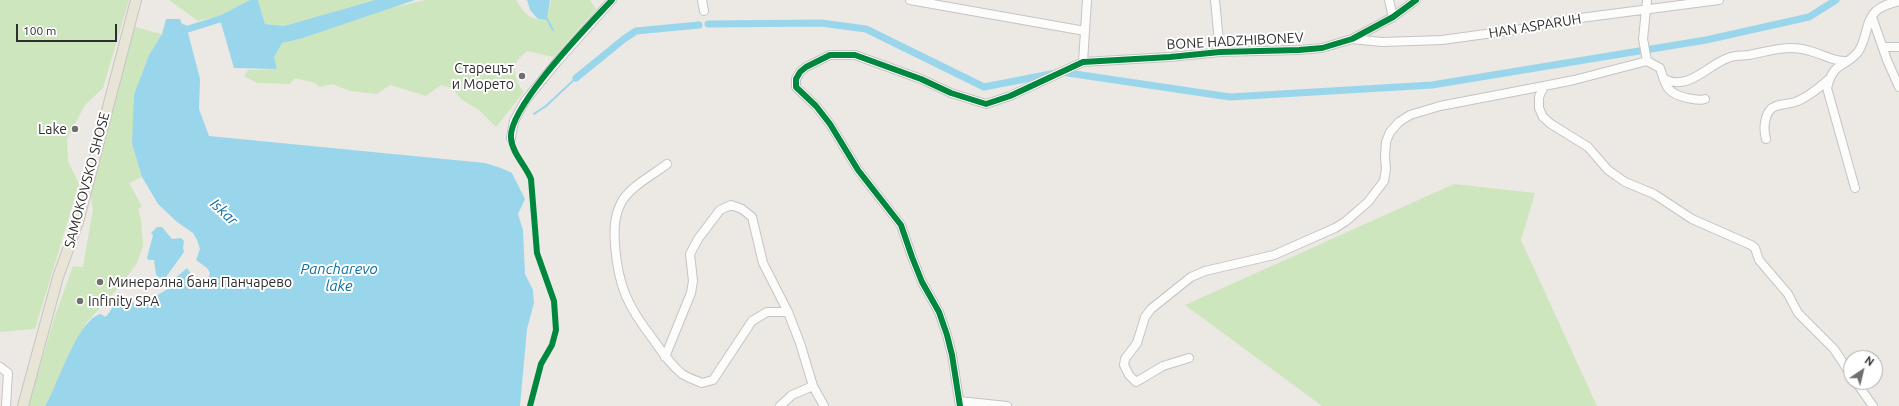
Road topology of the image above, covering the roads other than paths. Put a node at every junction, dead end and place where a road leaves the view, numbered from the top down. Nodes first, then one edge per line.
1 (136, 0) edge
2 (612, 0) edge
3 (702, 0) edge
4 (910, 0) edge
5 (1087, 0) edge
6 (1215, 0) edge
7 (1389, 0) edge
8 (1416, 0) edge
9 (1647, 0) edge
10 (1719, 0) edge
11 (1899, 1) edge
12 (948, 3) edge
13 (1647, 10) junction
14 (704, 11) dead end
15 (1392, 17) junction
16 (1872, 17) junction
17 (1085, 31) junction
18 (1352, 39) junction
19 (1883, 47) junction
20 (1899, 47) edge
21 (1220, 52) junction
22 (1647, 61) junction
23 (1845, 61) junction
24 (1083, 62) junction
25 (1829, 78) junction
26 (1664, 79) junction
27 (1544, 86) junction
28 (1899, 87) edge
29 (1706, 99) dead end
30 (511, 138) dead end
31 (1766, 139) dead end
32 (667, 164) dead end
33 (1855, 188) dead end
34 (788, 312) junction
35 (665, 357) junction
36 (1189, 358) dead end
37 (1843, 362) edge
38 (0, 367) edge
39 (813, 386) junction
40 (1862, 390) edge
41 (960, 404) edge
42 (6, 406) edge
43 (23, 406) edge
44 (780, 406) edge
45 (824, 406) edge
46 (1007, 406) edge
47 (1873, 406) edge

1 - 43 main road, SAMOKOVSKO SHOSE
2 - 30 street
3 - 14 street
4 - 12 street
5 - 17 street
6 - 21 street
7 - 15 street
8 - 15 street, BONE HADZHIBONEV
9 - 13 street
10 - 13 street, HAN ASPARUH
11 - 16 street
12 - 17 street
13 - 18 street, HAN ASPARUH
13 - 22 street
15 - 18 street, BONE HADZHIBONEV
16 - 19 street
16 - 23 street
17 - 24 street
18 - 21 street, BONE HADZHIBONEV
19 - 20 street
19 - 28 street
21 - 24 street, BONE HADZHIBONEV
22 - 26 street
22 - 27 street
23 - 25 street
23 - 26 street
24 - 41 street, BONE HADZHIBONEV
25 - 31 street
25 - 33 street
26 - 29 street
27 - 36 street
27 - 37 street
32 - 35 street
34 - 35 street
34 - 35 street
34 - 39 street
38 - 42 street
39 - 44 street
39 - 45 street
40 - 47 street
41 - 46 street

